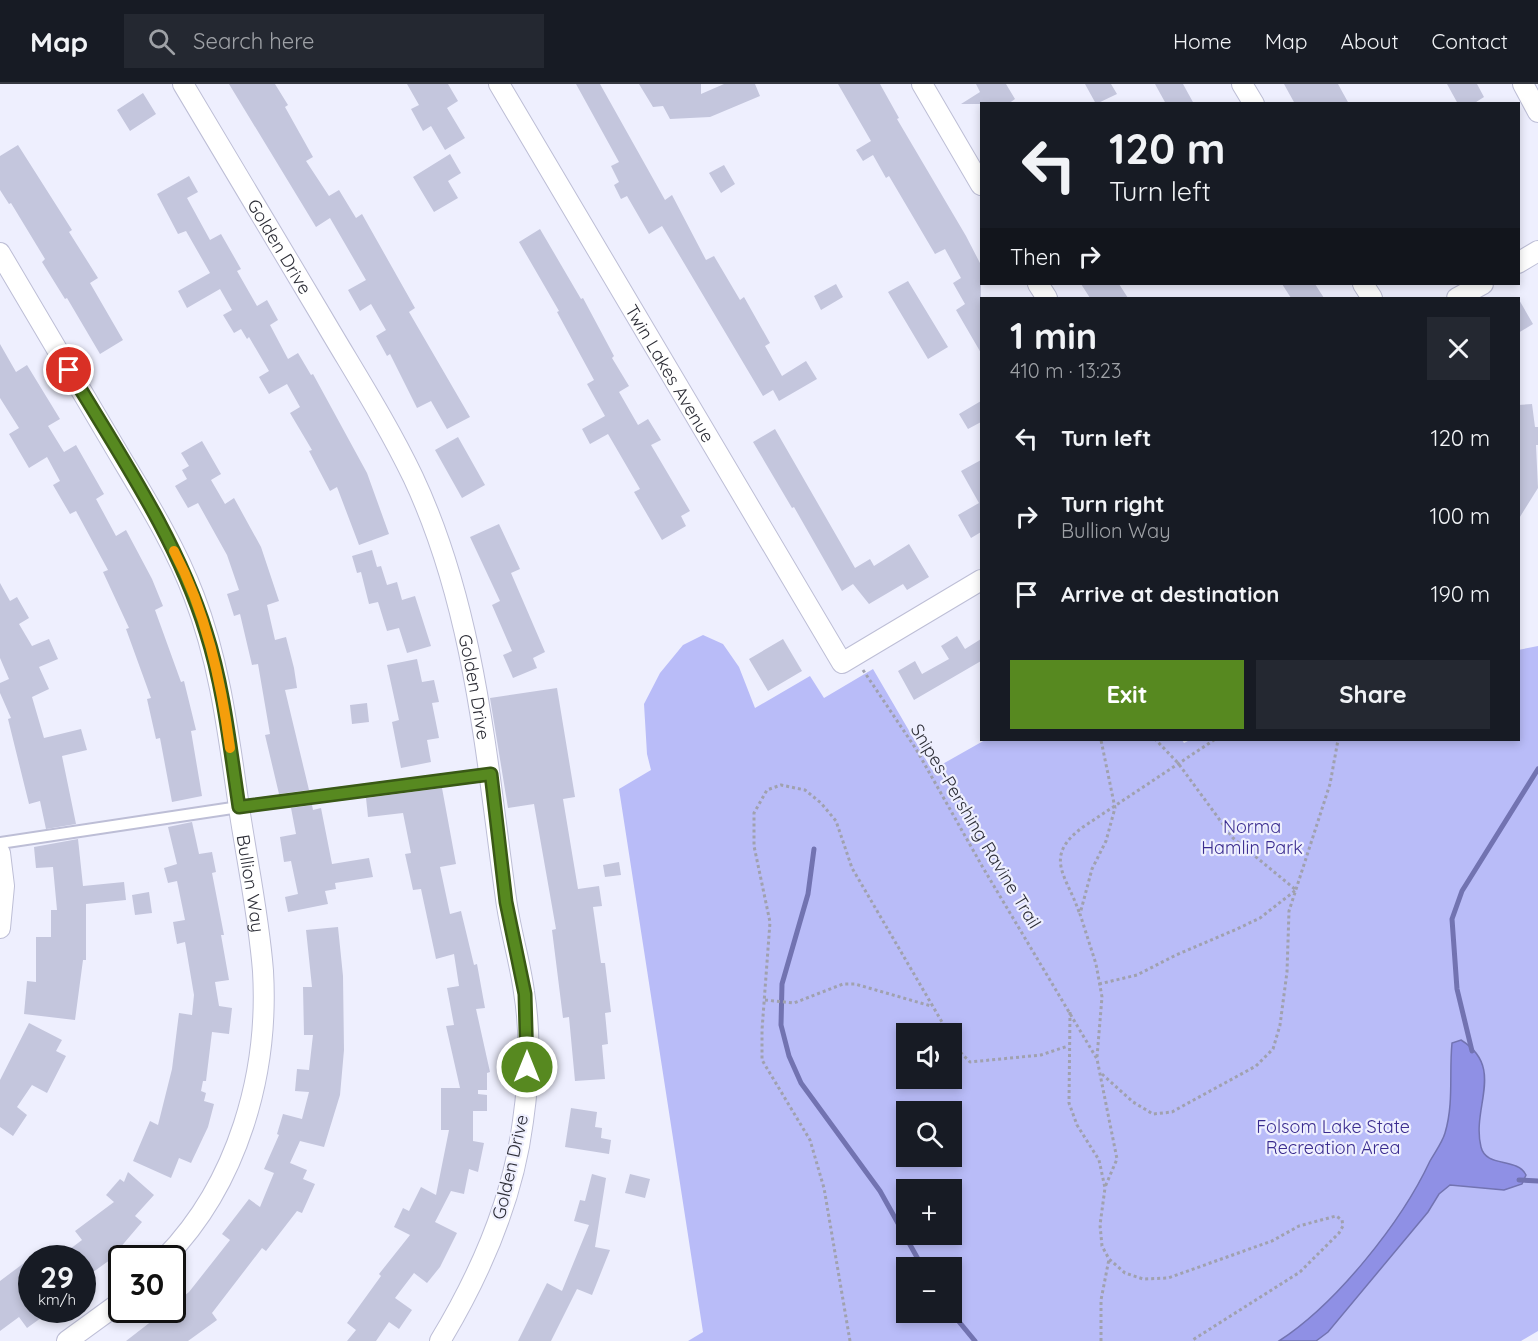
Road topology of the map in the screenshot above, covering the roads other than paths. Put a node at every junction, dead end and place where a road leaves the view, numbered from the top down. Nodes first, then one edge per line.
1 (183, 84) edge
2 (499, 84) edge
3 (922, 84) edge
4 (1242, 84) edge
5 (1523, 84) edge
6 (1253, 102) edge
7 (1538, 112) edge
8 (980, 183) edge
9 (1538, 251) edge
10 (0, 253) edge
11 (1520, 261) edge
12 (1481, 285) edge
13 (1459, 297) edge
14 (980, 581) edge
15 (491, 774) junction
16 (239, 807) junction
17 (0, 843) edge
18 (0, 853) edge
19 (0, 928) edge
20 (175, 1245) edge
21 (108, 1311) edge
22 (67, 1341) edge
23 (440, 1341) edge

1 - 15 street, Golden Drive
2 - 14 street, Twin Lakes Avenue
3 - 8 street
4 - 6 street
5 - 7 street
9 - 11 street
10 - 16 street, Bullion Way
12 - 13 street
15 - 16 lane
15 - 23 street, Golden Drive
16 - 17 lane
16 - 20 street, Bullion Way
18 - 19 street
21 - 22 street

